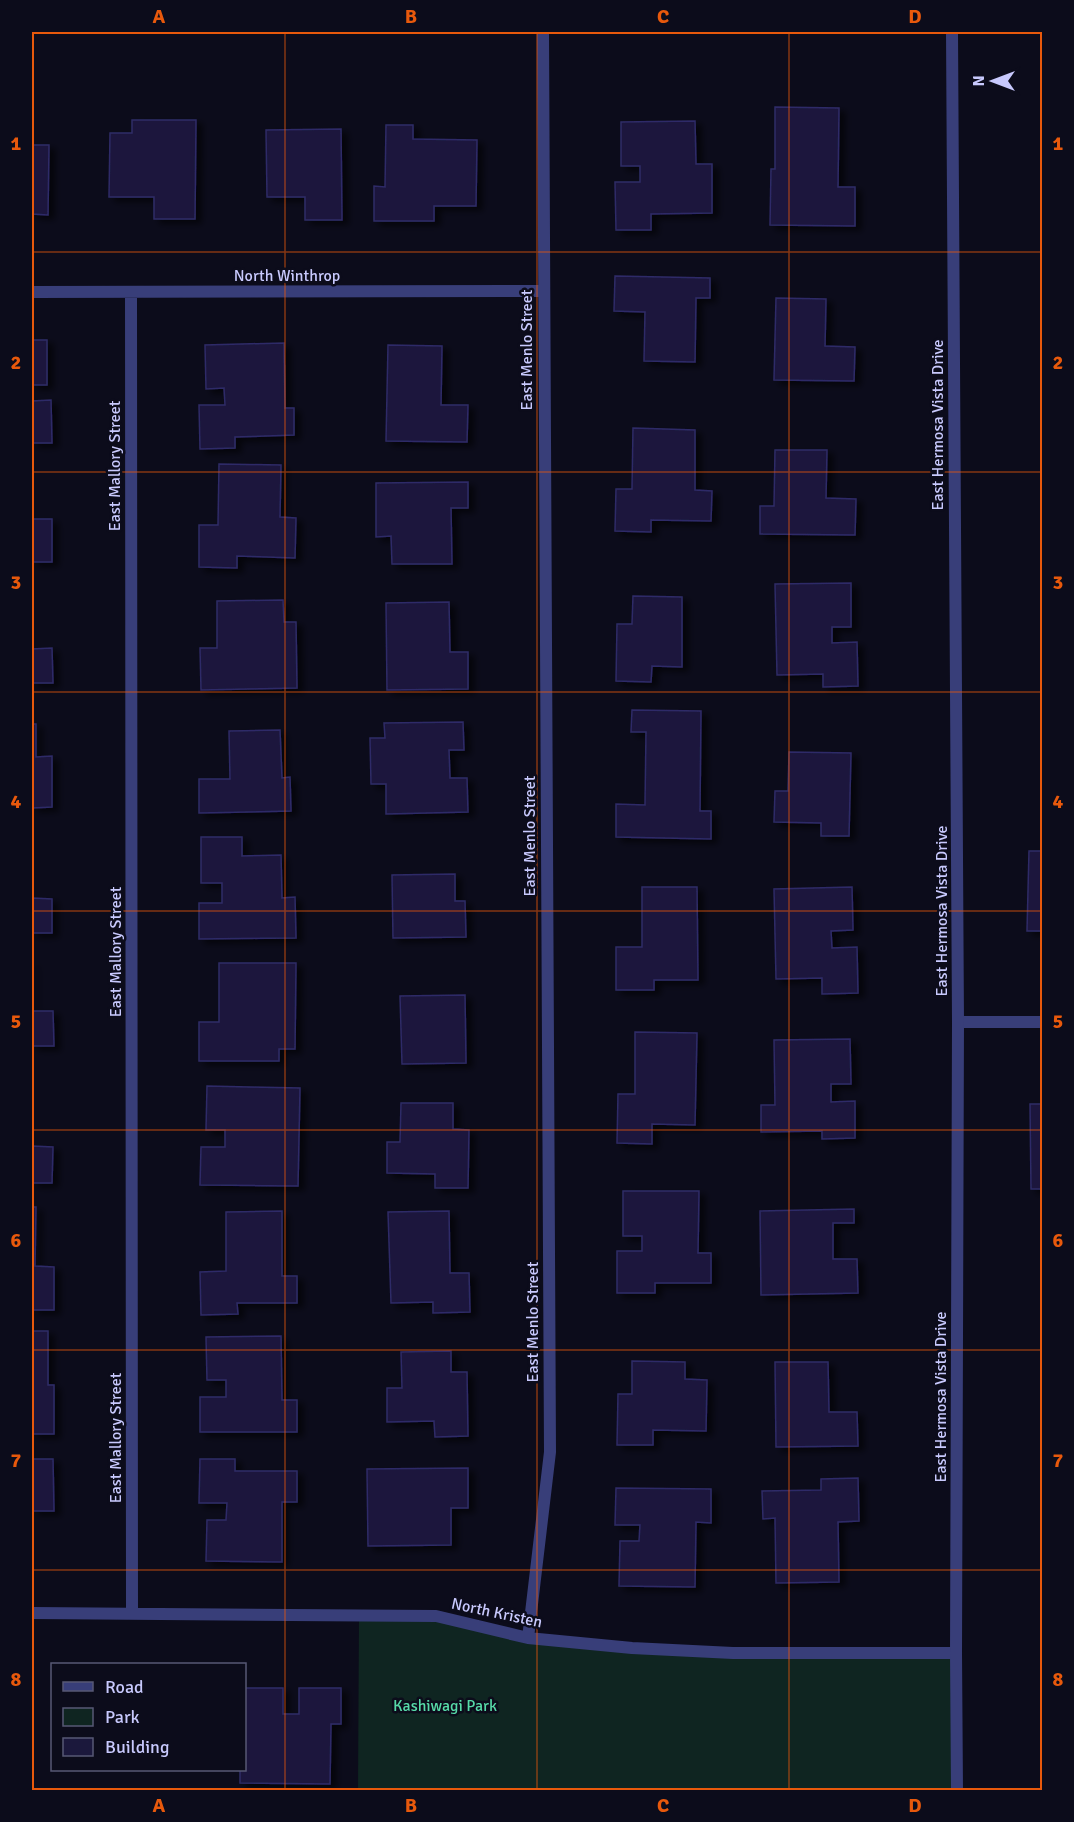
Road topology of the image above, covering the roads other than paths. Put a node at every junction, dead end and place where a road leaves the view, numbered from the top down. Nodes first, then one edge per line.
1 (543, 32) edge
2 (952, 32) edge
3 (131, 291) junction
4 (543, 291) junction
5 (32, 292) edge
6 (958, 1022) junction
7 (1042, 1022) edge
8 (32, 1613) edge
9 (132, 1613) junction
10 (528, 1638) junction
11 (956, 1653) junction
12 (957, 1791) edge

1 - 4 street, East Menlo Street
2 - 6 street, East Hermosa Vista Drive
3 - 4 street, North Winthrop
3 - 5 street, North Winthrop
3 - 9 street, East Mallory Street
4 - 10 street, East Menlo Street
6 - 7 street
6 - 11 street, East Hermosa Vista Drive
8 - 9 street, North Kristen
9 - 10 street, North Kristen
10 - 11 street, North Kristen
11 - 12 street, East Hermosa Vista Drive

